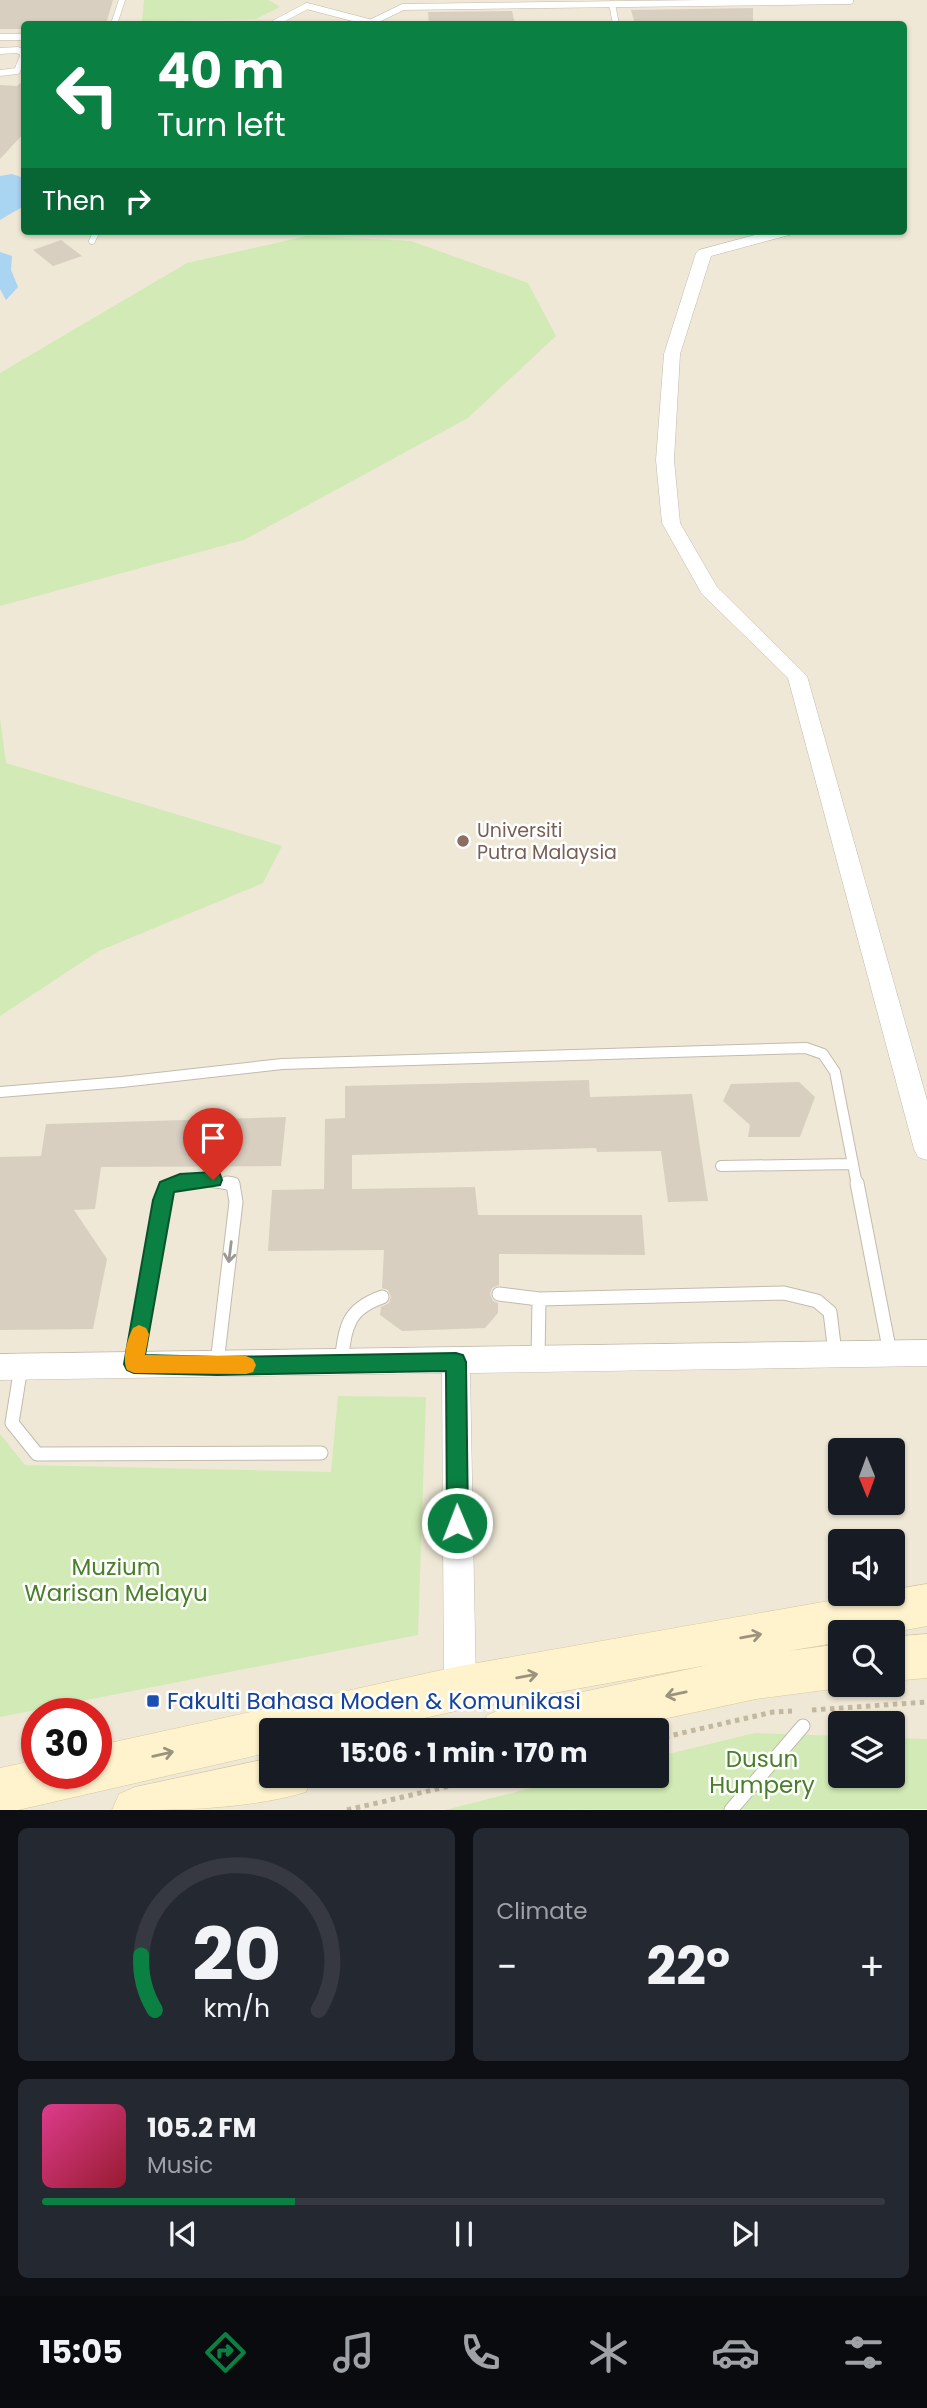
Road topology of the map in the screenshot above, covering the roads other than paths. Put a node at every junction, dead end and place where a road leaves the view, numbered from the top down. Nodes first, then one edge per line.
1 (122, 0) edge
2 (850, 1) edge
3 (307, 3) edge
4 (612, 4) junction
5 (362, 20) edge
6 (115, 21) edge
7 (279, 21) edge
8 (373, 21) edge
9 (615, 21) edge
10 (0, 30) edge
11 (21, 30) edge
12 (0, 37) edge
13 (21, 37) edge
14 (0, 51) edge
15 (21, 52) edge
16 (21, 61) edge
17 (0, 72) edge
18 (95, 235) edge
19 (773, 235) edge
20 (92, 241) dead end
21 (0, 1092) edge
22 (927, 1149) edge
23 (853, 1164) junction
24 (721, 1166) dead end
25 (499, 1294) dead end
26 (382, 1297) dead end
27 (539, 1299) junction
28 (890, 1353) junction
29 (927, 1353) edge
30 (835, 1354) junction
31 (538, 1360) junction
32 (456, 1362) junction
33 (340, 1363) junction
34 (134, 1364) junction
35 (217, 1366) junction
36 (10, 1367) edge
37 (321, 1452) dead end
38 (927, 1605) edge
39 (927, 1656) edge
40 (905, 1658) edge
41 (828, 1668) edge
42 (460, 1688) junction
43 (564, 1718) edge
44 (803, 1726) dead end
45 (112, 1765) edge
46 (259, 1783) edge
47 (21, 1786) edge
48 (0, 1791) edge
49 (135, 1810) edge
50 (731, 1810) edge

1 - 6 lane
2 - 4 lane
3 - 5 lane
3 - 7 lane
4 - 8 lane
4 - 9 lane
10 - 11 lane
12 - 13 lane
14 - 15 lane
16 - 17 lane
18 - 20 lane
19 - 22 street
21 - 23 lane
23 - 24 lane
23 - 28 lane
25 - 27 lane
26 - 33 lane
27 - 30 lane
27 - 31 lane
28 - 29 street
28 - 30 street
30 - 31 street
31 - 32 street
32 - 33 street
32 - 42 street
33 - 35 street
34 - 35 street
34 -> 35 lane
34 - 36 street
36 - 37 lane
42 -> 38 main road
39 - 40 main road
41 -> 43 main road
45 -> 42 main road
44 - 50 lane
46 - 49 main road
47 - 48 main road

